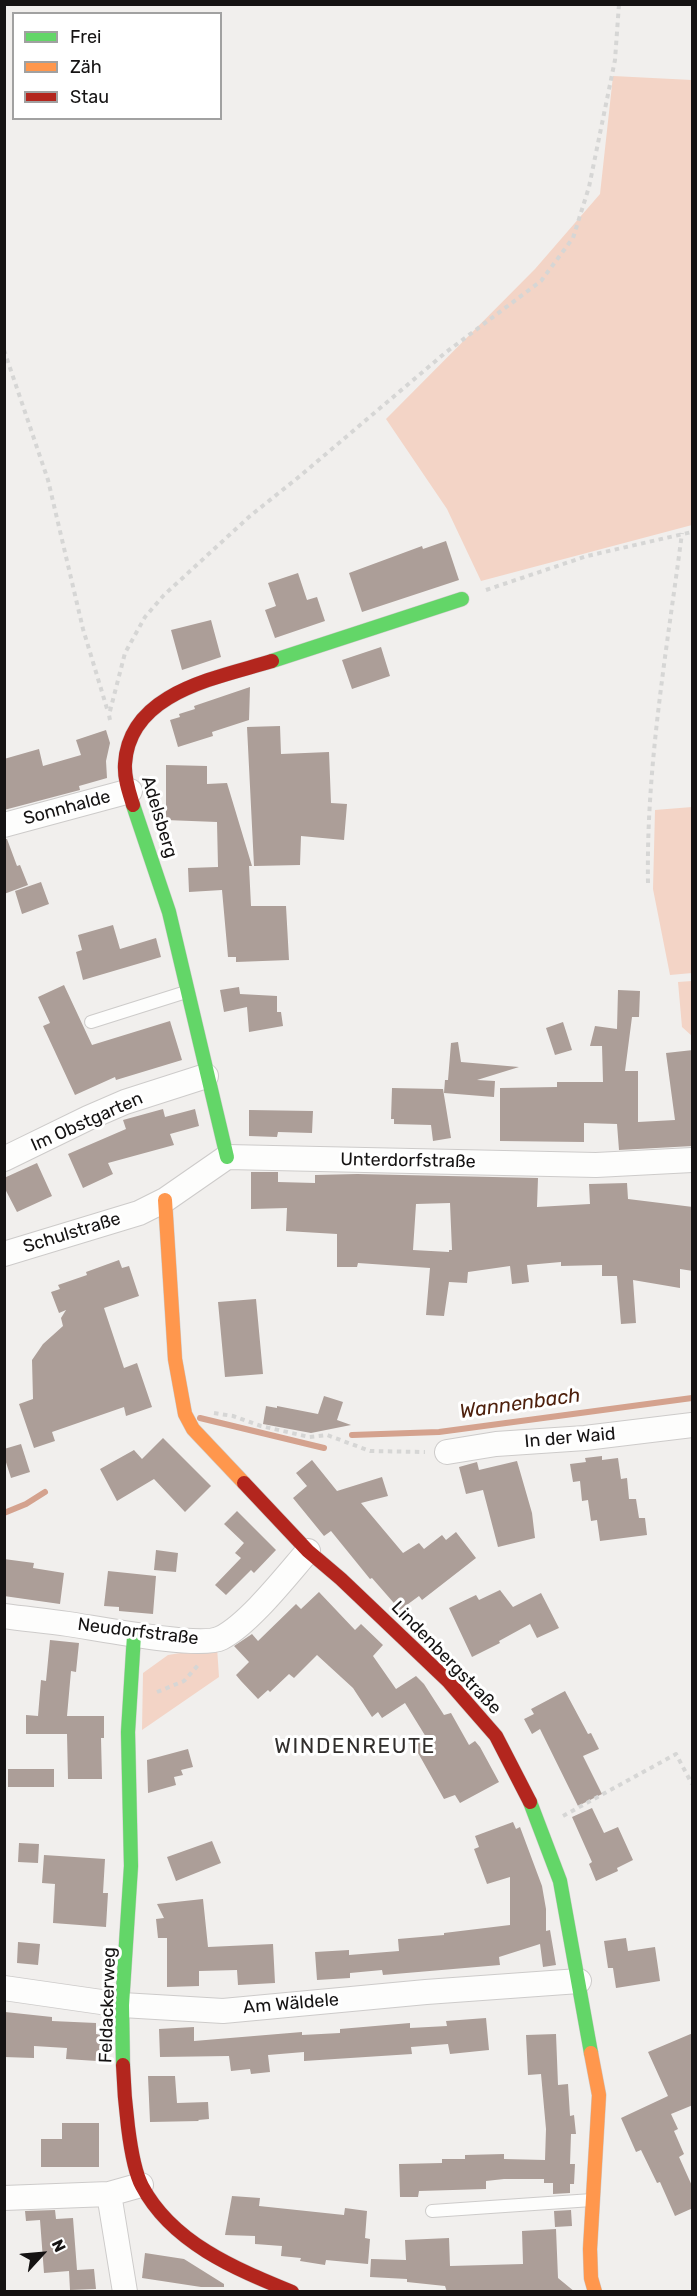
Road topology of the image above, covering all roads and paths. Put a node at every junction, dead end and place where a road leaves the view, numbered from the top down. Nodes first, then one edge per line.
1 (619, 4) edge
2 (4, 350) edge
3 (693, 532) edge
4 (682, 533) junction
5 (462, 599) joint
6 (109, 715) junction
7 (112, 725) dead end
8 (130, 791) junction
9 (4, 825) edge
10 (648, 884) dead end
11 (188, 991) junction
12 (91, 1022) dead end
13 (206, 1077) junction
14 (227, 1157) junction
15 (4, 1159) edge
16 (693, 1160) edge
17 (165, 1200) junction
18 (4, 1254) edge
19 (185, 1414) junction
20 (693, 1425) edge
21 (447, 1452) joint
22 (308, 1551) junction
23 (4, 1616) edge
24 (134, 1635) junction
25 (206, 1641) junction
26 (130, 1698) junction
27 (693, 1784) edge
28 (541, 1828) junction
29 (579, 1981) junction
30 (4, 1988) edge
31 (122, 2005) junction
32 (141, 2185) junction
33 (108, 2194) junction
34 (4, 2198) edge
35 (593, 2200) junction
36 (432, 2211) dead end
37 (125, 2292) edge
38 (292, 2292) edge
39 (596, 2292) edge

1 - 6 path
2 - 6 path
3 - 4 path
4 - 5 path
4 - 10 path
5 - 8 street, Adelsberg
6 - 7 path
8 - 9 street, Sonnhalde
8 - 11 street, Adelsberg
11 - 12 lane
11 - 13 street, Adelsberg
13 - 14 street, Adelsberg
13 - 15 street, Im Obstgarten
14 - 16 street, Unterdorfstraße
14 - 17 street
17 - 18 street, Schulstraße
17 - 19 street, Lindenbergstraße
19 - 21 path
19 - 22 street, Lindenbergstraße
20 - 21 street, In der Waid
22 - 25 street, Neudorfstraße
22 - 28 street, Lindenbergstraße
23 - 24 street, Neudorfstraße
24 - 25 street, Neudorfstraße
24 - 26 street, Feldackerweg
25 - 26 path
26 - 31 street, Feldackerweg
27 - 28 path
28 - 29 street, Lindenbergstraße
29 - 31 street, Am Wäldele
29 - 35 street, Lindenbergstraße
30 - 31 street, Am Wäldele
31 - 32 street, Feldackerweg
32 - 33 street
32 - 38 street, Feldackerweg
33 - 34 street
33 - 37 street
35 - 36 lane
35 - 39 street, Lindenbergstraße

